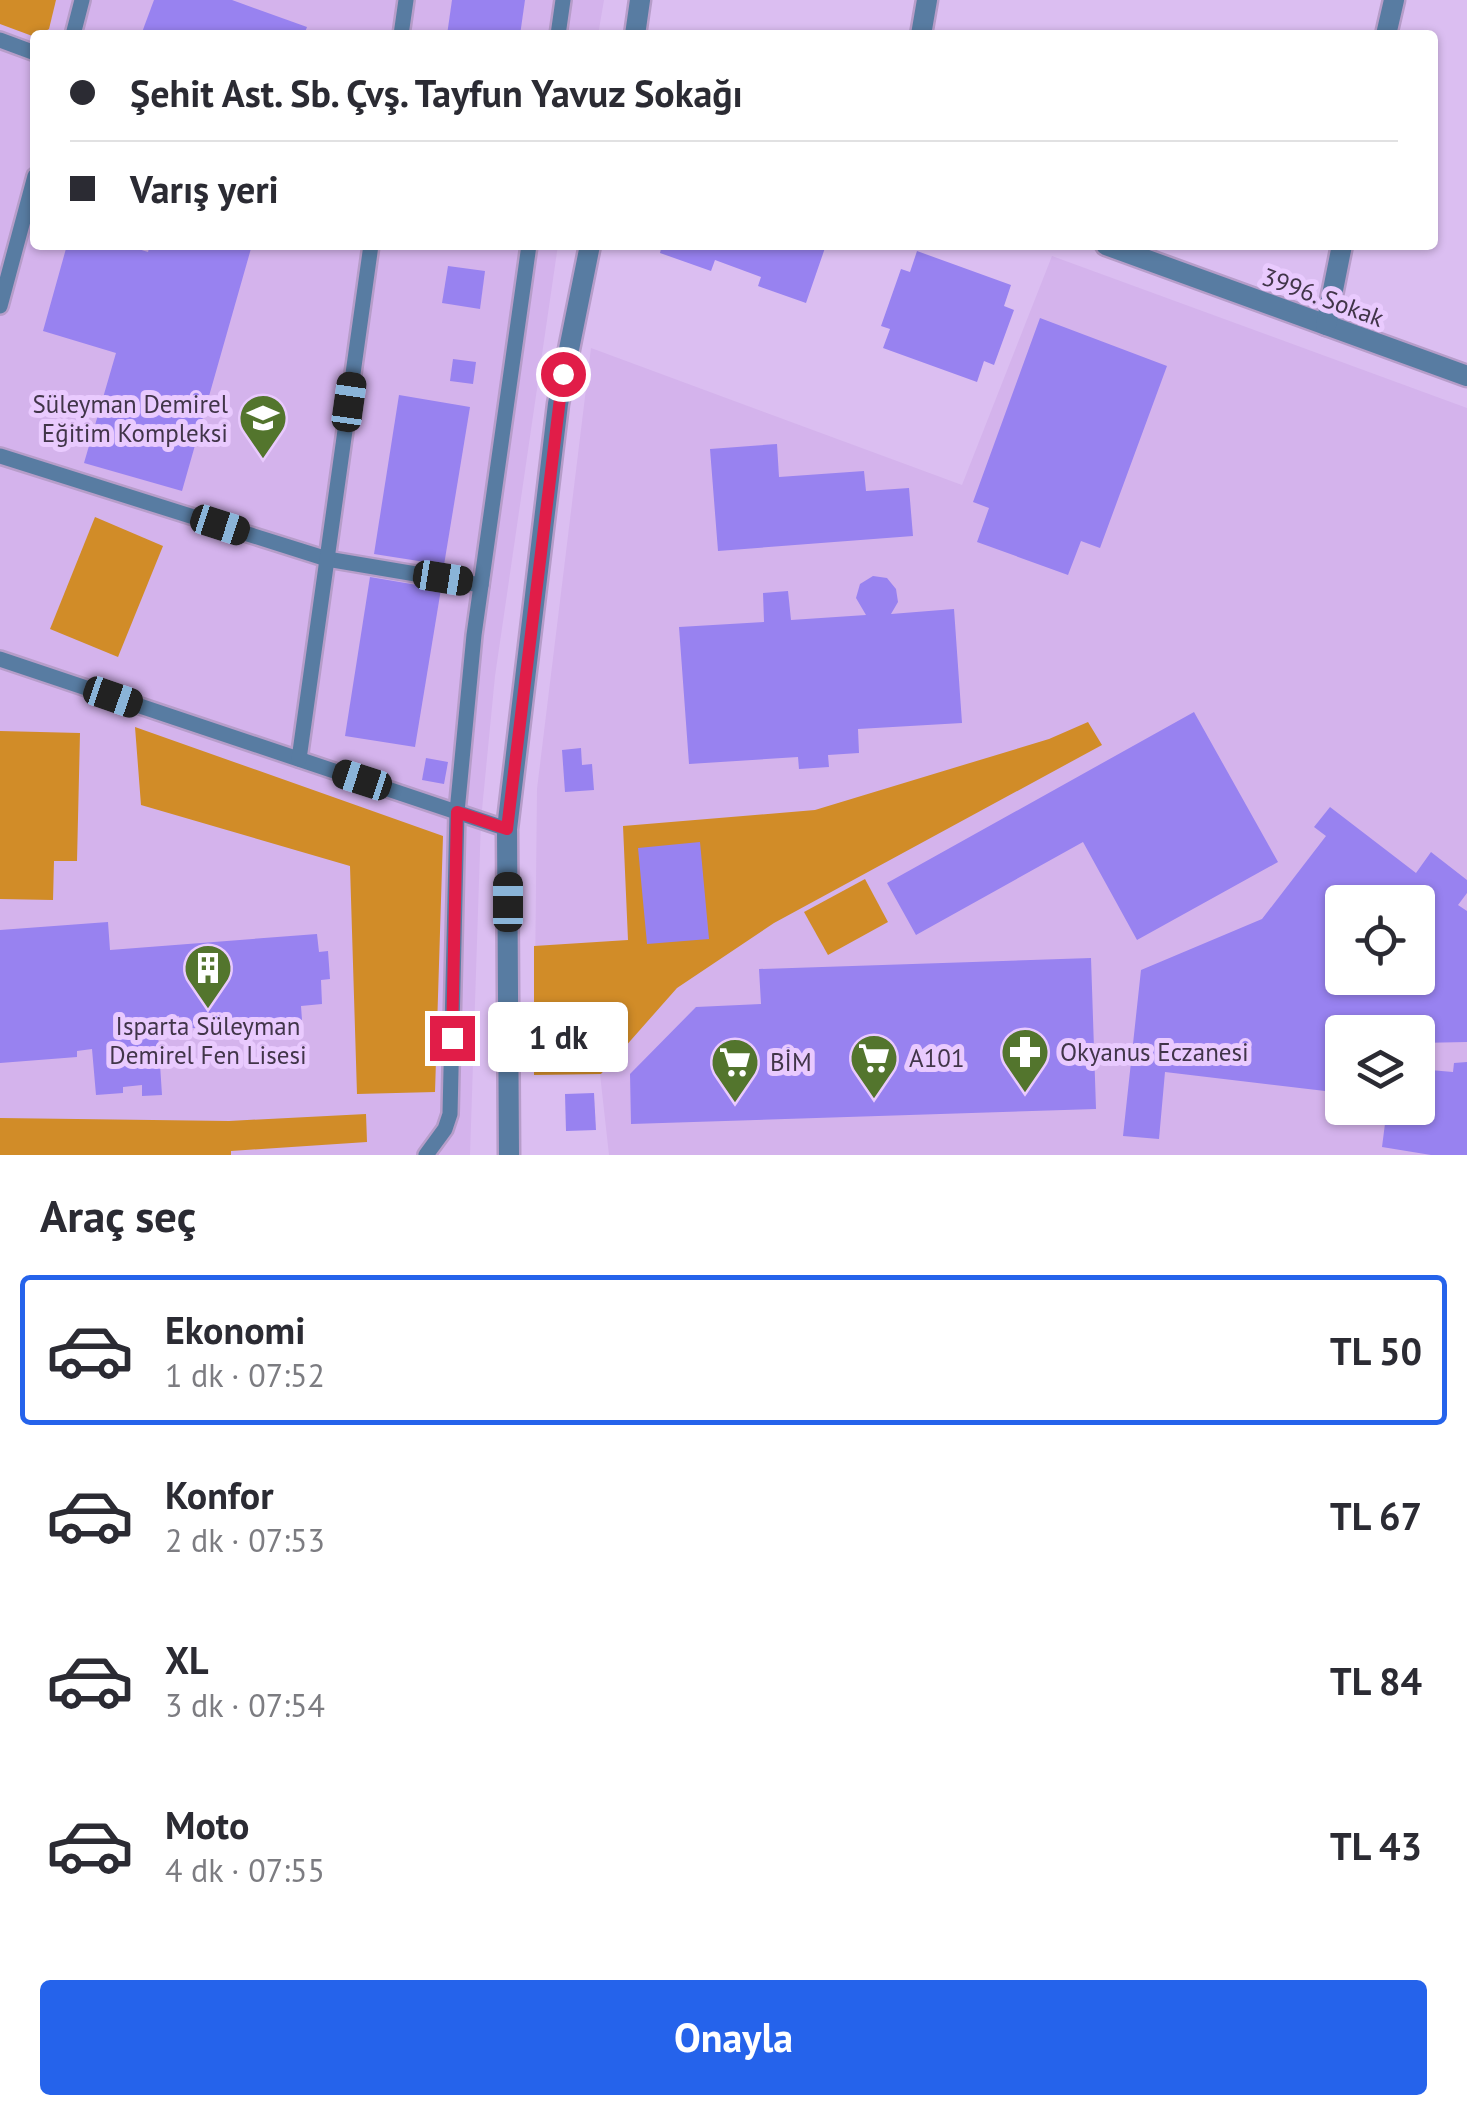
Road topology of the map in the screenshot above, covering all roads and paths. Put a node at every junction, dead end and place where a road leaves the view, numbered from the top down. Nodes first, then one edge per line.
1 (82, 0) edge
2 (406, 0) edge
3 (563, 0) edge
4 (640, 0) edge
5 (927, 0) edge
6 (1394, 0) edge
7 (74, 30) edge
8 (401, 30) edge
9 (559, 30) edge
10 (636, 30) edge
11 (922, 30) edge
12 (1387, 30) edge
13 (0, 40) edge
14 (30, 51) edge
15 (30, 195) edge
16 (370, 250) edge
17 (528, 250) edge
18 (589, 250) edge
19 (1120, 250) edge
20 (1341, 250) edge
21 (0, 306) edge
22 (1326, 325) junction
23 (1467, 376) edge
24 (0, 456) edge
25 (327, 559) junction
26 (482, 584) junction
27 (0, 660) edge
28 (298, 759) junction
29 (457, 812) junction
30 (507, 829) junction
31 (426, 1155) edge
32 (509, 1155) edge

1 - 7 lane
2 - 8 lane
3 - 9 lane
4 - 10 street
5 - 11 street
6 - 12 street
13 - 14 lane
15 - 21 lane
16 - 25 lane
17 - 26 lane
18 - 30 street
19 - 22 street, 3996. Sokak
20 - 22 street
22 - 23 street, 3996. Sokak
24 - 25 lane
25 - 26 lane
25 - 28 lane
26 - 29 lane
27 - 28 lane
28 - 29 lane
29 - 30 lane
29 - 31 lane
30 - 32 street

